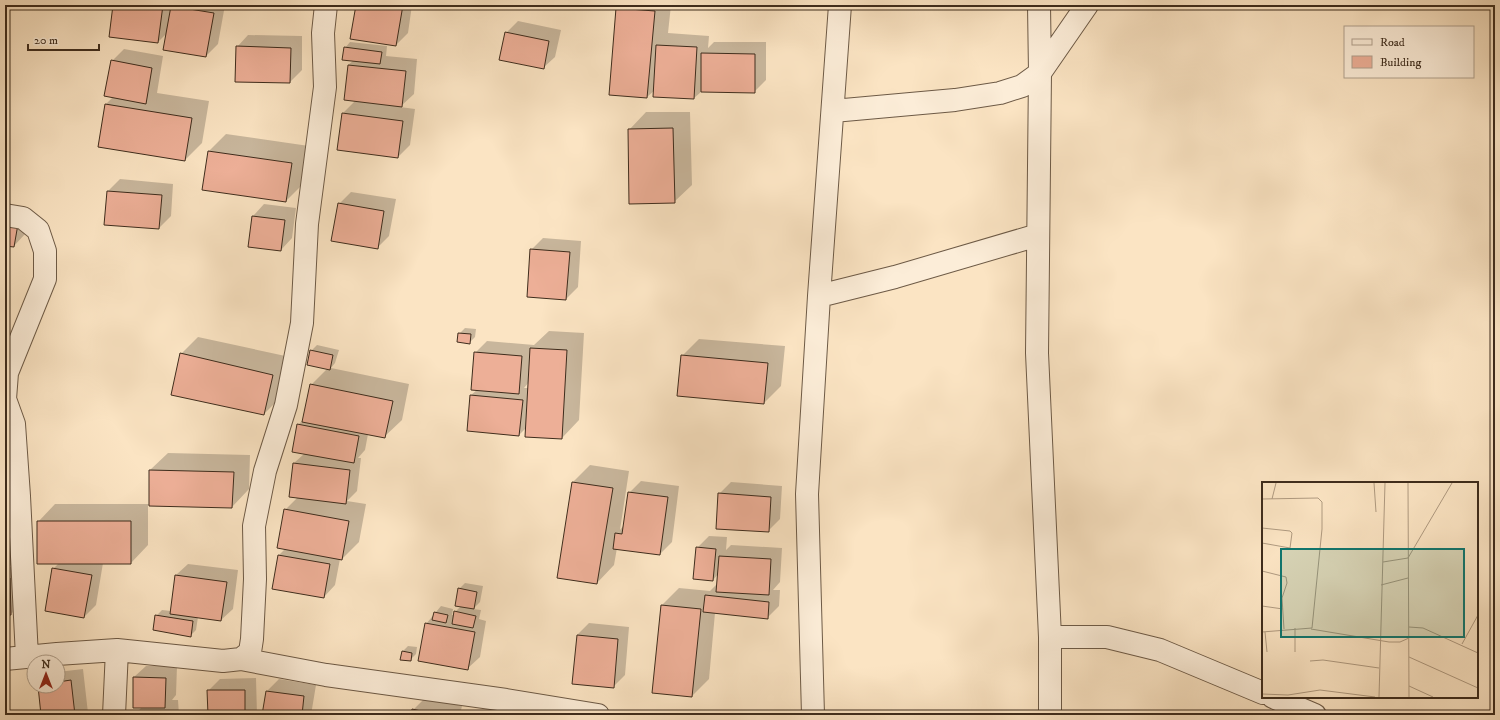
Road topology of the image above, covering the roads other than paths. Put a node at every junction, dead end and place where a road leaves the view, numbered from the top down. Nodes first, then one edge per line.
1 (326, 5) edge
2 (840, 5) edge
3 (1039, 5) edge
4 (1087, 5) edge
5 (1040, 73) junction
6 (832, 111) junction
7 (5, 215) edge
8 (1038, 234) junction
9 (819, 296) junction
10 (12, 494) edge
11 (1050, 638) junction
12 (116, 650) junction
13 (27, 654) edge
14 (65, 654) edge
15 (26, 657) edge
16 (5, 659) edge
17 (241, 659) junction
18 (1262, 693) edge
19 (1275, 698) edge
20 (114, 715) edge
21 (598, 715) edge
22 (813, 715) edge
23 (1050, 715) edge
24 (1315, 715) edge

1 - 17 street
2 - 6 street
3 - 5 street
4 - 5 street
5 - 6 street
5 - 8 street
6 - 9 street
7 - 10 street
8 - 9 street
8 - 11 street
9 - 22 street
10 - 13 street
11 - 18 street
11 - 23 street
12 - 14 street
12 - 17 street
12 - 20 street
15 - 16 street
17 - 21 street
19 - 24 street

